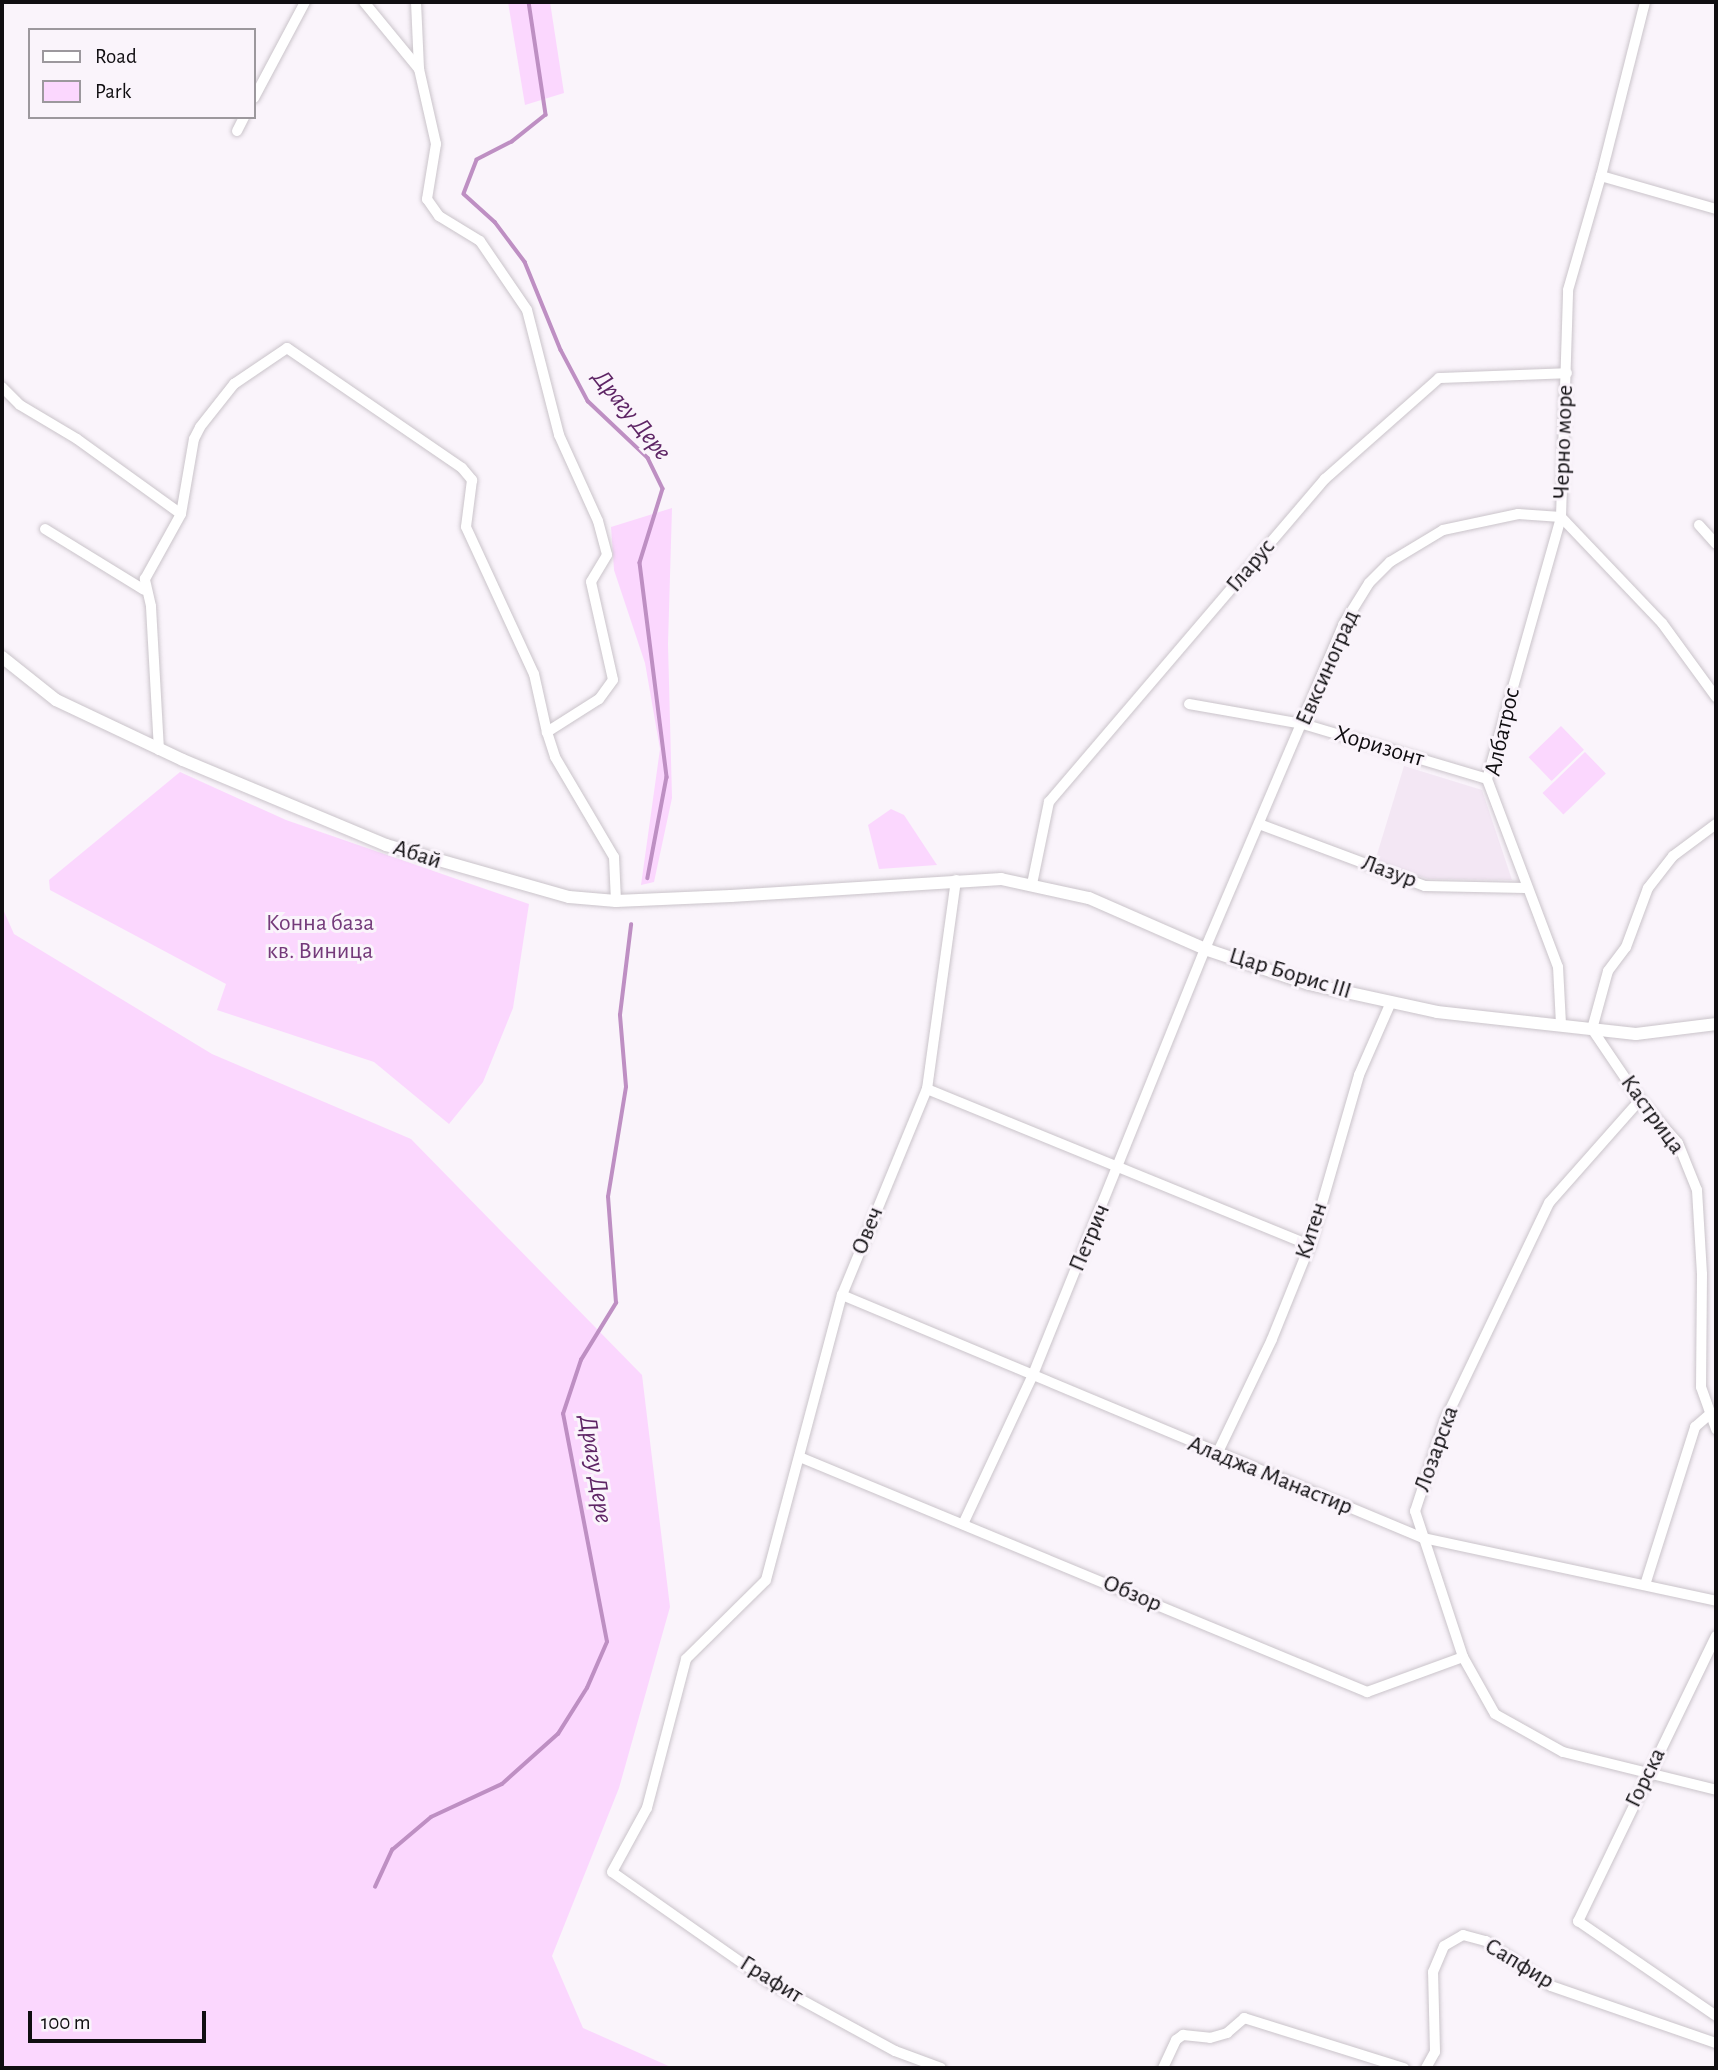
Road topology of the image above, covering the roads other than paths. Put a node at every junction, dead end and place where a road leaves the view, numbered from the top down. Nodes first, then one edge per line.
1 (305, 2) edge
2 (364, 2) edge
3 (415, 2) edge
4 (1645, 2) edge
5 (419, 69) junction
6 (256, 94) edge
7 (243, 119) edge
8 (237, 131) dead end
9 (1601, 176) junction
10 (1716, 209) edge
11 (1567, 373) junction
12 (2, 387) edge
13 (181, 514) junction
14 (1561, 517) junction
15 (1699, 525) dead end
16 (45, 529) dead end
17 (1716, 544) edge
18 (144, 590) junction
19 (2, 657) edge
20 (1715, 688) edge
21 (1189, 704) dead end
22 (1303, 724) junction
23 (547, 732) junction
24 (159, 750) junction
25 (1487, 779) junction
26 (1259, 824) junction
27 (1716, 824) edge
28 (956, 880) junction
29 (1032, 884) junction
30 (874, 886) joint
31 (1525, 888) junction
32 (616, 901) junction
33 (1205, 949) junction
34 (1391, 1002) junction
35 (1561, 1024) junction
36 (1716, 1024) edge
37 (1592, 1029) junction
38 (927, 1089) junction
39 (1640, 1100) junction
40 (1118, 1170) junction
41 (1310, 1245) junction
42 (1702, 1274) junction
43 (1716, 1274) edge
44 (842, 1295) junction
45 (1032, 1377) junction
46 (1709, 1415) junction
47 (1716, 1429) edge
48 (1217, 1454) junction
49 (802, 1458) junction
50 (964, 1522) junction
51 (1423, 1538) junction
52 (1645, 1586) junction
53 (1716, 1601) edge
54 (1716, 1636) edge
55 (1463, 1657) junction
56 (1648, 1773) junction
57 (1716, 1790) edge
58 (612, 1872) joint
59 (1716, 2016) edge
60 (1716, 2043) edge
61 (942, 2068) edge
62 (1163, 2068) edge
63 (1404, 2068) edge
64 (1426, 2068) edge

1 - 6 street
2 - 5 street
3 - 5 street
4 - 9 street, Черно море
5 - 23 street
7 - 8 street
9 - 10 street
9 - 11 street, Черно море
11 - 14 street, Черно море
11 - 29 street, Гларус
12 - 13 street
13 - 18 street
13 - 23 street
14 - 20 street, Черно море
14 - 22 street, Евксиноград
14 - 25 street, Албатрос
15 - 17 street
16 - 18 street
18 - 24 street
19 - 24 street, Абай
21 - 22 street, Хоризонт
22 - 25 street, Хоризонт
22 - 26 street, Евксиноград
23 - 32 street
24 - 32 street, Абай
25 - 31 street, Албатрос
26 - 31 street, Лазур
26 - 33 street, Евксиноград
27 - 37 street
28 - 29 street, Цар Борис III
28 - 30 street, Цар Борис III
28 - 38 street, Овеч
29 - 33 street, Цар Борис III
30 - 32 street, Абай
31 - 35 street, Албатрос
33 - 34 street, Цар Борис III
33 - 40 street, Петрич
34 - 35 street, Цар Борис III
34 - 41 street, Китен
35 - 37 street, Цар Борис III
36 - 37 street, Цар Борис III
37 - 39 street, Кастрица
38 - 40 street
38 - 44 street, Овеч
39 - 42 street, Кастрица
39 - 51 street, Лозарска
40 - 41 street
40 - 45 street, Петрич
41 - 48 street, Китен
42 - 43 street
42 - 46 street, Кастрица
44 - 45 street, Аладжа Манастир
44 - 49 street, Овеч
45 - 48 street, Аладжа Манастир
45 - 50 street, Петрич
46 - 47 street, Кастрица
46 - 52 street
48 - 51 street, Аладжа Манастир
49 - 50 street, Обзор
49 - 58 street, Овеч
50 - 55 street, Обзор
51 - 52 street, Аладжа Манастир
51 - 55 street, Лозарска
52 - 53 street, Аладжа Манастир
54 - 56 street, Горска
55 - 56 street, Лозарска
56 - 57 street, Лозарска
56 - 59 street, Горска
58 - 61 street, Графит
60 - 64 street, Сапфир
62 - 63 street

